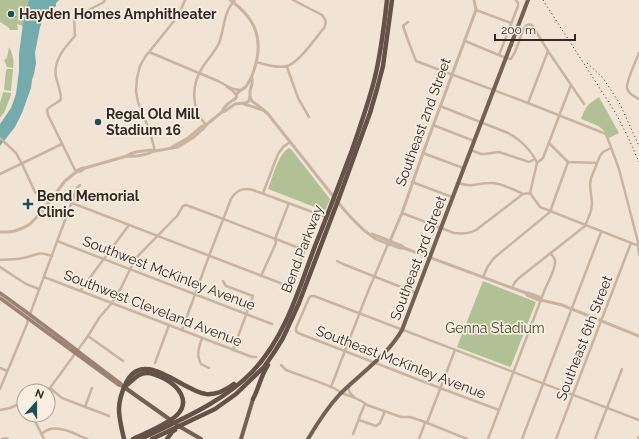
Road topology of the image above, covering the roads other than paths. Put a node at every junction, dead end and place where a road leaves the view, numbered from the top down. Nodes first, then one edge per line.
1 (105, 0) edge
2 (185, 0) edge
3 (293, 0) edge
4 (387, 0) edge
5 (392, 0) edge
6 (474, 0) edge
7 (528, 0) edge
8 (233, 1) edge
9 (517, 2) edge
10 (476, 10) junction
11 (408, 22) dead end
12 (511, 23) junction
13 (464, 41) junction
14 (548, 50) junction
15 (149, 52) junction
16 (639, 54) edge
17 (499, 55) junction
18 (506, 58) junction
19 (256, 62) junction
20 (286, 67) junction
21 (200, 73) junction
22 (452, 74) junction
23 (252, 78) junction
24 (571, 84) junction
25 (225, 85) junction
26 (241, 90) junction
27 (494, 90) junction
28 (236, 96) junction
29 (250, 96) junction
30 (639, 100) edge
31 (242, 103) junction
32 (528, 103) junction
33 (584, 104) dead end
34 (440, 106) junction
35 (263, 110) junction
36 (222, 112) junction
37 (559, 115) junction
38 (309, 117) dead end
39 (481, 122) junction
40 (206, 125) junction
41 (433, 125) junction
42 (0, 138) edge
43 (474, 141) junction
44 (290, 142) junction
45 (549, 143) junction
46 (62, 144) junction
47 (611, 148) junction
48 (471, 150) junction
49 (154, 151) junction
50 (422, 153) junction
51 (535, 159) junction
52 (568, 162) junction
53 (537, 163) junction
54 (598, 163) junction
55 (22, 164) junction
56 (464, 168) junction
57 (76, 172) junction
58 (0, 174) edge
59 (412, 182) junction
60 (458, 183) junction
61 (80, 184) dead end
62 (263, 193) junction
63 (530, 193) junction
64 (523, 194) junction
65 (453, 198) junction
66 (49, 203) junction
67 (72, 203) junction
68 (289, 203) junction
69 (550, 212) junction
70 (402, 213) junction
71 (326, 217) junction
72 (223, 219) junction
73 (129, 225) junction
74 (585, 226) junction
75 (441, 228) junction
76 (0, 232) edge
77 (601, 232) junction
78 (157, 236) junction
79 (275, 239) junction
80 (57, 241) junction
81 (389, 242) junction
82 (631, 243) junction
83 (638, 246) edge
84 (550, 253) junction
85 (639, 255) edge
86 (52, 256) junction
87 (209, 256) junction
88 (430, 258) junction
89 (104, 259) junction
90 (0, 260) edge
91 (337, 261) dead end
92 (0, 267) edge
93 (131, 269) junction
94 (262, 276) junction
95 (44, 277) junction
96 (374, 277) junction
97 (483, 277) junction
98 (223, 280) dead end
99 (512, 288) junction
100 (39, 289) junction
101 (80, 291) junction
102 (0, 293) edge
103 (416, 293) junction
104 (195, 294) junction
105 (0, 298) edge
106 (541, 300) junction
107 (111, 304) junction
108 (571, 309) junction
109 (360, 313) junction
110 (246, 314) junction
111 (29, 316) junction
112 (601, 321) junction
113 (272, 324) dead end
114 (169, 325) junction
115 (182, 330) junction
116 (402, 330) junction
117 (88, 336) junction
118 (639, 336) edge
119 (202, 338) junction
120 (233, 350) junction
121 (455, 350) junction
122 (275, 351) junction
123 (76, 352) junction
124 (345, 352) junction
125 (256, 357) dead end
126 (123, 361) dead end
127 (155, 363) dead end
128 (375, 363) junction
129 (281, 365) dead end
130 (0, 368) edge
131 (209, 368) dead end
132 (622, 369) dead end
133 (7, 371) junction
134 (252, 372) junction
135 (514, 373) junction
136 (54, 383) edge
137 (543, 383) junction
138 (124, 387) junction
139 (331, 387) junction
140 (348, 387) junction
141 (92, 388) dead end
142 (440, 388) junction
143 (0, 389) edge
144 (56, 393) edge
145 (342, 393) junction
146 (573, 395) junction
147 (354, 397) junction
148 (253, 399) joint
149 (365, 404) junction
150 (16, 405) edge
151 (85, 407) junction
152 (607, 408) junction
153 (0, 410) edge
154 (499, 410) junction
155 (384, 412) junction
156 (109, 416) dead end
157 (359, 418) junction
158 (639, 420) edge
159 (36, 423) edge
160 (185, 423) junction
161 (426, 423) junction
162 (41, 434) junction
163 (353, 434) dead end
164 (3, 439) edge
165 (8, 439) edge
166 (44, 439) edge
167 (87, 439) edge
168 (124, 439) edge
169 (133, 439) edge
170 (141, 439) edge
171 (152, 439) edge
172 (167, 439) edge
173 (201, 439) edge
174 (241, 439) edge
175 (308, 439) edge
176 (419, 439) edge
177 (467, 439) edge
178 (488, 439) edge
179 (522, 439) edge
180 (556, 439) edge
181 (595, 439) edge

1 - 46 street
2 - 15 street
3 - 20 street
4 - 71 highway, Bend Parkway
5 - 122 highway, Bend Parkway
6 - 10 street
7 - 18 main road, Southeast 3rd Street
8 - 19 street
8 - 21 street
9 - 12 street
10 - 12 street
10 - 13 street, Southeast 2nd Street
11 - 22 street
12 - 17 street
13 - 17 street
13 - 22 street, Southeast 2nd Street
14 - 18 street, Southeast 3rd Street
14 - 24 street
14 - 32 street
15 - 21 street
15 - 49 street
16 - 30 street
17 - 18 street
18 - 27 main road, Southeast 3rd Street
19 - 20 street
19 - 23 street
20 - 38 street
21 - 25 street
21 - 40 street
22 - 27 street
22 - 34 street, Southeast 2nd Street
23 - 26 street
23 - 29 street
24 - 33 street
24 - 37 street
25 - 26 street
25 - 28 street
26 - 28 street
26 - 29 street
27 - 32 street
27 - 39 main road, Southeast 3rd Street
28 - 31 street
28 - 36 street
29 - 31 street
29 - 35 street
31 - 35 street
31 - 36 street
32 - 37 street
34 - 39 street
34 - 41 street, Southeast 2nd Street
35 - 44 street
36 - 40 street
37 - 45 street
37 - 47 street
39 - 43 main road, Southeast 3rd Street
39 - 51 street
40 - 49 street
41 - 43 street
41 - 50 street, Southeast 2nd Street
42 - 55 street
43 - 48 main road, Southeast 3rd Street
44 - 62 street
44 - 81 street
45 - 52 street
45 - 53 street
46 - 55 street
46 - 57 street
47 - 54 street
47 - 83 street
48 - 51 street
48 - 56 main road, Southeast 3rd Street
49 - 57 street
50 - 56 street
50 - 59 street, Southeast 2nd Street
51 - 53 street
52 - 54 street
52 - 69 street
53 - 63 street
54 - 74 street
55 - 58 street
55 - 66 street
56 - 60 main road, Southeast 3rd Street
57 - 66 street
59 - 65 street
59 - 70 street, Southeast 2nd Street
60 - 64 street
60 - 65 main road, Southeast 3rd Street
61 - 67 street
62 - 68 street
62 - 72 street
63 - 64 street
63 - 69 street
64 - 75 street
65 - 75 main road, Southeast 3rd Street
66 - 76 street
67 - 73 street
67 - 80 street
68 - 71 street
68 - 79 street
69 - 74 street
69 - 97 street
70 - 75 street
70 - 81 street, Southeast 2nd Street
71 - 134 highway, Bend Parkway
72 - 78 street
72 - 79 street
72 - 87 street
73 - 78 street
73 - 89 street
74 - 77 street
74 - 84 street
75 - 88 main road, Southeast 3rd Street
77 - 82 street
77 - 108 street
78 - 87 street
78 - 93 street
79 - 94 street
79 - 94 street
80 - 86 street
80 - 89 street, Southwest McKinley Avenue
81 - 88 street
81 - 96 street, Southeast 2nd Street
82 - 83 street
82 - 112 street, Southeast 6th Street
83 - 85 street
84 - 99 street
84 - 106 street
86 - 90 street
86 - 95 street
87 - 94 street
87 - 104 street
88 - 97 street
88 - 103 main road, Southeast 3rd Street
89 - 93 street, Southwest McKinley Avenue
89 - 101 street
91 - 96 street
92 - 100 street
93 - 104 street, Southwest McKinley Avenue
93 - 107 street
95 - 100 street
95 - 101 street, Southwest Cleveland Avenue
96 - 103 street
96 - 109 street, Southeast 2nd Street
97 - 99 street
98 - 110 street
99 - 106 street
100 - 111 street
101 - 107 street, Southwest Cleveland Avenue
102 - 111 main road
103 - 116 main road, Southeast 3rd Street
104 - 110 street, Southwest McKinley Avenue
104 - 115 street
105 - 111 main road
106 - 108 street
106 - 135 street
107 - 114 street, Southwest Cleveland Avenue
107 - 117 street
108 - 112 street
108 - 137 street
109 - 116 street
109 - 124 street, Southeast 2nd Street
109 - 124 street, Southeast McKinley Avenue
110 - 113 street, Southwest McKinley Avenue
110 - 120 street
111 - 123 main road
111 - 133 street
112 - 118 street
112 - 146 street, Southeast 6th Street
114 - 115 street, Southwest Cleveland Avenue
114 - 127 street
115 - 119 street, Southwest Cleveland Avenue
116 - 121 street
116 - 128 main road, Southeast 3rd Street
117 - 123 street
117 - 126 street
119 - 120 street, Southwest Cleveland Avenue
119 - 131 street
120 - 125 street, Southwest Cleveland Avenue
121 - 135 street
121 - 142 street
122 - 148 highway
122 - 160 highway, Bend Parkway
123 - 136 street
123 - 138 main road
124 - 128 street, Southeast McKinley Avenue
124 - 139 street, Southeast 2nd Street
128 - 140 main road, Southeast 3rd Street
128 - 142 street, Southeast McKinley Avenue
129 - 139 street
130 - 133 street
132 - 152 street
133 - 143 street
134 - 138 highway
134 - 170 highway, Bend Parkway
135 - 137 street
135 - 154 street
137 - 146 street
137 - 179 street
138 - 168 highway
138 - 169 highway
138 - 173 main road
139 - 145 street
140 - 145 main road, Southeast 3rd Street
140 - 147 street
141 - 151 street
142 - 154 street, Southeast McKinley Avenue
142 - 161 street
144 - 151 street
145 - 147 street
145 - 175 main road, Southeast 3rd Street
146 - 152 street
146 - 180 street, Southeast 6th Street
147 - 149 street
148 - 174 main road
149 - 155 street
149 - 157 street
150 - 153 street
151 - 156 street
152 - 158 street
152 - 181 street
154 - 178 street
155 - 157 street
155 - 161 street
157 - 163 street
159 - 162 street
160 - 171 highway, Bend Parkway
160 - 172 highway
161 - 176 street
161 - 177 street
162 - 166 street
162 - 167 street
164 - 165 street

